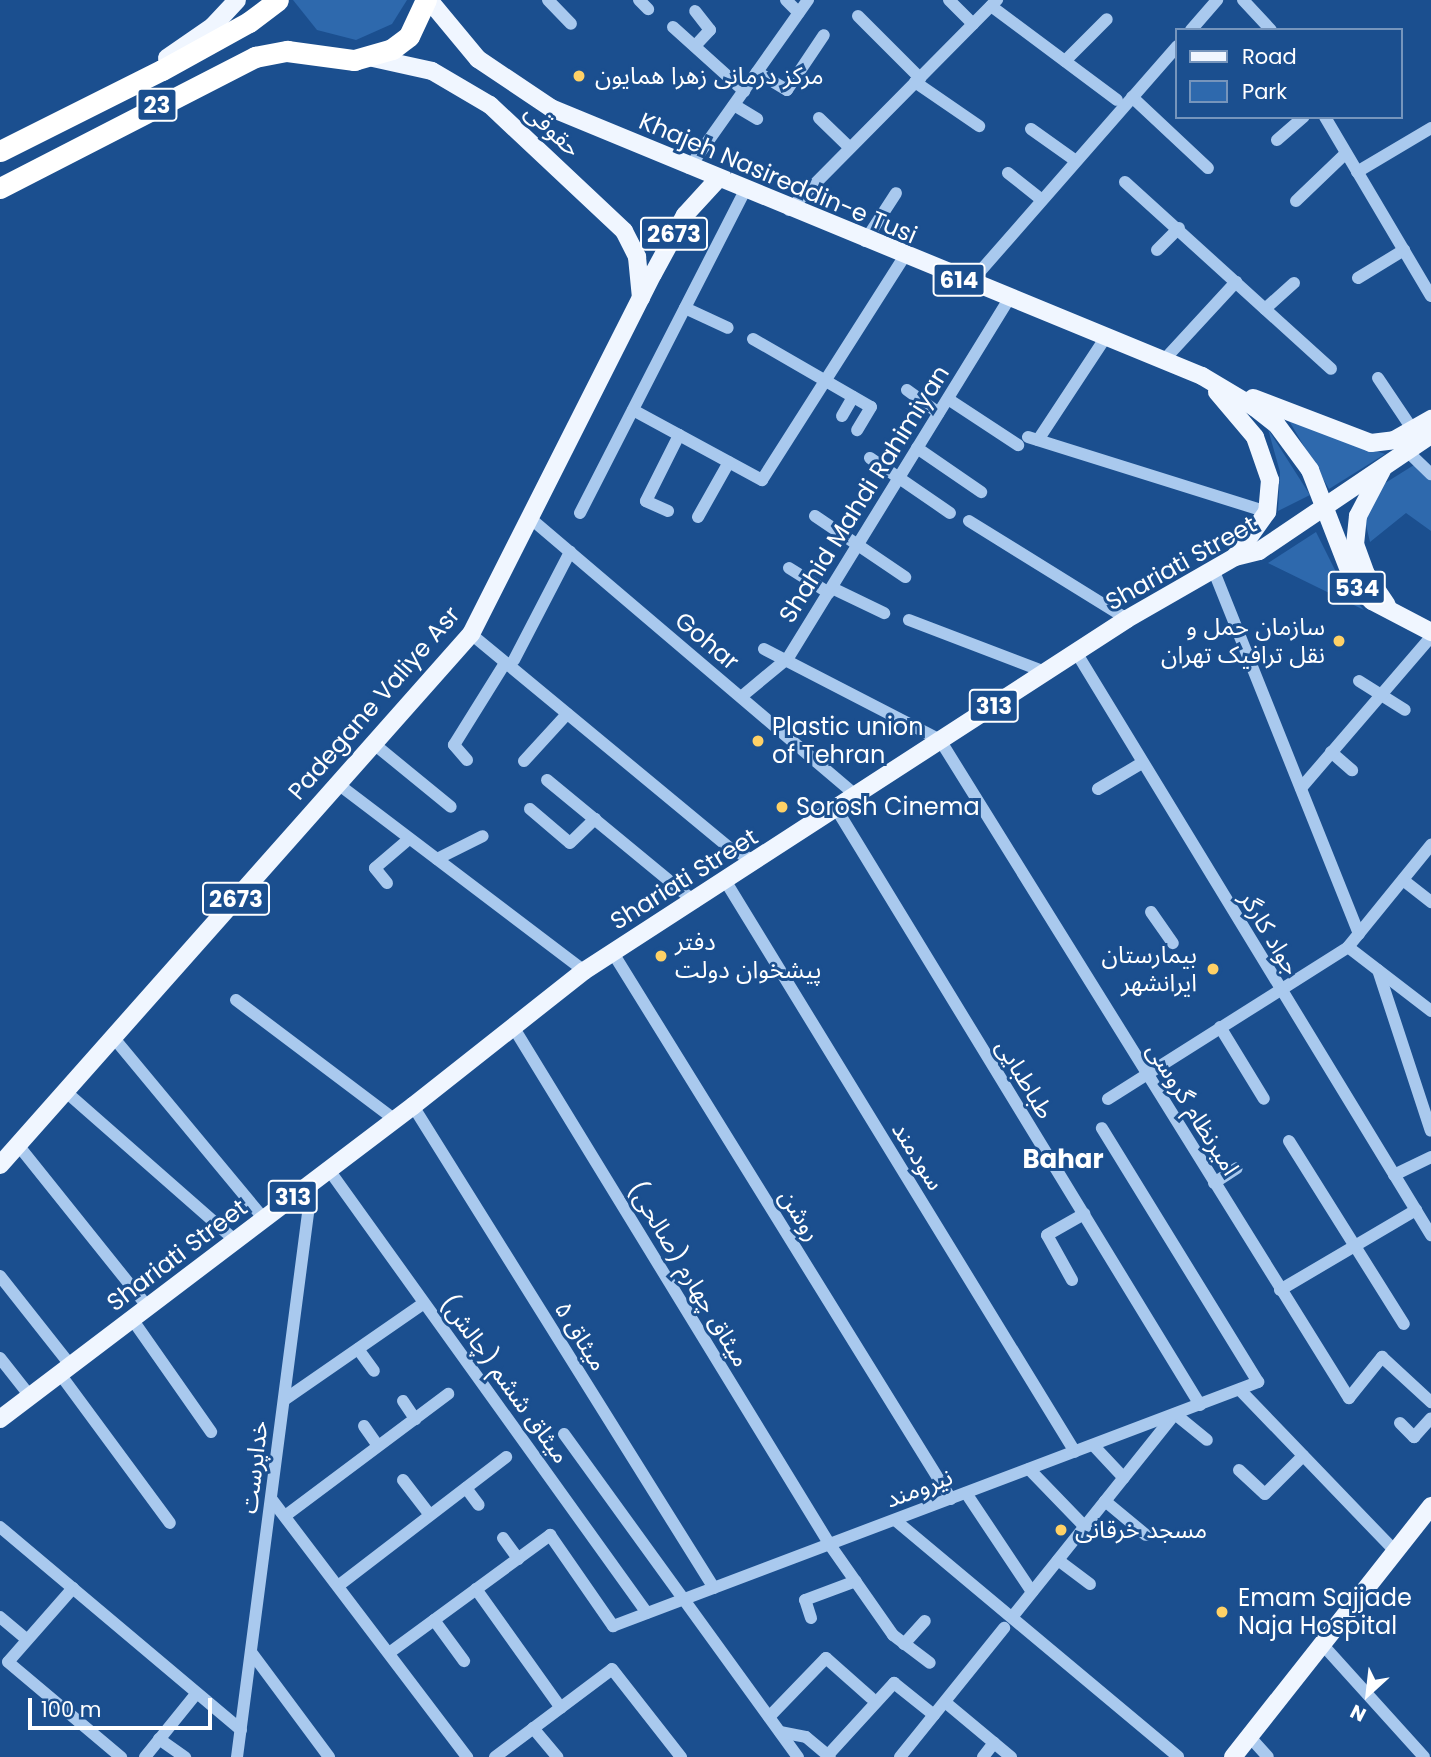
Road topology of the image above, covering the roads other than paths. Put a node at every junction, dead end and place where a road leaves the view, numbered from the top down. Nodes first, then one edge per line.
1 (237, 0) edge
2 (427, 0) edge
3 (548, 0) edge
4 (786, 0) edge
5 (808, 0) edge
6 (949, 0) edge
7 (1217, 0) edge
8 (1243, 0) edge
9 (278, 1) edge
10 (994, 3) edge
11 (695, 11) dead end
12 (799, 13) junction
13 (858, 16) dead end
14 (1107, 19) dead end
15 (571, 24) dead end
16 (973, 24) junction
17 (673, 27) dead end
18 (1193, 28) edge
19 (1270, 28) edge
20 (824, 35) dead end
21 (695, 46) junction
22 (1176, 47) edge
23 (373, 58) junction
24 (1065, 61) junction
25 (757, 72) junction
26 (918, 80) junction
27 (121, 89) junction
28 (744, 91) junction
29 (1132, 97) junction
30 (1116, 100) dead end
31 (734, 105) junction
32 (819, 118) dead end
33 (757, 119) dead end
34 (1301, 119) edge
35 (1326, 119) edge
36 (979, 126) dead end
37 (1431, 128) edge
38 (1031, 130) dead end
39 (1277, 140) dead end
40 (850, 148) junction
41 (0, 151) edge
42 (1346, 153) junction
43 (1076, 161) junction
44 (689, 168) junction
45 (1208, 168) dead end
46 (1357, 172) junction
47 (1008, 173) dead end
48 (718, 179) junction
49 (1125, 182) dead end
50 (0, 188) edge
51 (745, 190) junction
52 (896, 193) dead end
53 (1042, 200) junction
54 (1296, 201) dead end
55 (789, 209) junction
56 (1179, 228) junction
57 (865, 241) junction
58 (1157, 250) dead end
59 (1404, 250) junction
60 (904, 257) junction
61 (1357, 278) dead end
62 (1236, 282) junction
63 (1294, 283) dead end
64 (969, 284) junction
65 (1431, 296) edge
66 (641, 298) junction
67 (1008, 300) junction
68 (685, 308) junction
69 (1265, 309) junction
70 (728, 328) dead end
71 (1106, 337) junction
72 (753, 339) dead end
73 (1163, 360) junction
74 (1331, 369) dead end
75 (1202, 376) junction
76 (1378, 378) dead end
77 (824, 382) junction
78 (907, 390) dead end
79 (853, 397) junction
80 (948, 399) junction
81 (633, 410) junction
82 (939, 412) junction
83 (842, 416) dead end
84 (1431, 418) edge
85 (857, 430) dead end
86 (1422, 432) edge
87 (679, 435) junction
88 (1028, 441) junction
89 (918, 448) junction
90 (1406, 450) junction
91 (870, 458) dead end
92 (1386, 462) junction
93 (729, 463) junction
94 (1431, 474) edge
95 (899, 478) junction
96 (981, 492) dead end
97 (1325, 508) junction
98 (668, 511) dead end
99 (1267, 512) junction
100 (580, 513) dead end
101 (950, 513) dead end
102 (815, 516) dead end
103 (698, 517) dead end
104 (530, 518) junction
105 (969, 522) dead end
106 (859, 544) junction
107 (570, 552) junction
108 (1235, 557) junction
109 (789, 568) dead end
110 (1213, 569) junction
111 (905, 577) dead end
112 (831, 590) junction
113 (1391, 611) junction
114 (884, 613) dead end
115 (1127, 619) junction
116 (909, 620) dead end
117 (1431, 632) edge
118 (471, 634) junction
119 (1431, 637) edge
120 (764, 649) dead end
121 (1076, 652) junction
122 (788, 658) junction
123 (511, 663) junction
124 (1045, 672) junction
125 (1359, 681) dead end
126 (1380, 695) junction
127 (741, 697) junction
128 (1405, 710) dead end
129 (567, 714) junction
130 (940, 740) junction
131 (374, 744) junction
132 (1331, 752) junction
133 (467, 760) dead end
134 (523, 761) dead end
135 (1142, 763) junction
136 (1352, 771) dead end
137 (547, 780) dead end
138 (338, 784) junction
139 (1301, 788) junction
140 (1098, 789) dead end
141 (857, 796) junction
142 (451, 807) dead end
143 (530, 809) dead end
144 (837, 810) junction
145 (595, 819) junction
146 (482, 836) dead end
147 (409, 839) junction
148 (1431, 845) edge
149 (437, 859) junction
150 (757, 862) junction
151 (1403, 880) junction
152 (387, 883) dead end
153 (726, 883) junction
154 (695, 902) junction
155 (1431, 902) edge
156 (1151, 912) dead end
157 (1359, 934) junction
158 (1173, 943) dead end
159 (1348, 947) junction
160 (613, 953) junction
161 (1378, 970) junction
162 (584, 971) junction
163 (1279, 989) junction
164 (236, 1000) dead end
165 (1431, 1011) edge
166 (512, 1025) junction
167 (1220, 1027) junction
168 (113, 1037) junction
169 (1147, 1074) junction
170 (65, 1091) junction
171 (1108, 1099) dead end
172 (1264, 1099) dead end
173 (413, 1106) junction
174 (396, 1120) junction
175 (1102, 1128) dead end
176 (1431, 1131) edge
177 (1289, 1141) dead end
178 (18, 1145) junction
179 (1431, 1157) edge
180 (0, 1165) edge
181 (1237, 1168) dead end
182 (329, 1170) junction
183 (1394, 1175) junction
184 (312, 1183) junction
185 (1214, 1183) junction
186 (1416, 1210) junction
187 (1084, 1214) junction
188 (264, 1219) junction
189 (1431, 1235) edge
190 (236, 1241) junction
191 (1355, 1244) junction
192 (0, 1276) edge
193 (1072, 1280) dead end
194 (1280, 1290) junction
195 (424, 1303) junction
196 (148, 1307) junction
197 (132, 1319) junction
198 (1404, 1324) dead end
199 (358, 1349) junction
200 (0, 1358) edge
201 (65, 1370) junction
202 (374, 1371) dead end
203 (1240, 1390) junction
204 (448, 1394) dead end
205 (30, 1396) junction
206 (284, 1400) junction
207 (403, 1401) dead end
208 (1431, 1402) edge
209 (1200, 1405) junction
210 (1175, 1414) junction
211 (1431, 1418) edge
212 (0, 1419) edge
213 (415, 1419) junction
214 (1400, 1423) dead end
215 (364, 1426) dead end
216 (211, 1432) dead end
217 (564, 1434) dead end
218 (1207, 1440) dead end
219 (1093, 1445) junction
220 (379, 1446) junction
221 (1075, 1452) junction
222 (1303, 1456) junction
223 (506, 1457) dead end
224 (1030, 1469) junction
225 (1239, 1470) dead end
226 (1124, 1478) junction
227 (403, 1480) dead end
228 (466, 1488) junction
229 (966, 1493) junction
230 (951, 1499) junction
231 (272, 1500) junction
232 (1105, 1501) junction
233 (479, 1505) dead end
234 (1431, 1506) edge
235 (430, 1515) junction
236 (285, 1516) junction
237 (895, 1520) junction
238 (170, 1523) dead end
239 (0, 1527) edge
240 (1085, 1527) junction
241 (1146, 1535) dead end
242 (503, 1538) dead end
243 (830, 1545) junction
244 (1395, 1551) junction
245 (518, 1559) junction
246 (1058, 1560) junction
247 (856, 1581) junction
248 (1090, 1584) dead end
249 (338, 1586) junction
250 (73, 1588) junction
251 (714, 1588) junction
252 (476, 1590) junction
253 (1032, 1592) junction
254 (684, 1599) junction
255 (647, 1613) junction
256 (1013, 1616) junction
257 (0, 1617) edge
258 (811, 1618) dead end
259 (434, 1620) junction
260 (925, 1621) dead end
261 (1004, 1628) dead end
262 (27, 1640) junction
263 (904, 1644) junction
264 (1322, 1644) junction
265 (251, 1652) junction
266 (388, 1653) junction
267 (464, 1661) dead end
268 (930, 1663) dead end
269 (196, 1694) junction
270 (871, 1698) dead end
271 (945, 1702) junction
272 (561, 1708) junction
273 (934, 1715) junction
274 (769, 1717) junction
275 (533, 1728) junction
276 (241, 1730) junction
277 (780, 1732) junction
278 (1249, 1736) junction
279 (159, 1739) junction
280 (994, 1743) junction
281 (829, 1756) edge
282 (121, 1757) edge
283 (145, 1757) edge
284 (185, 1757) edge
285 (237, 1757) edge
286 (329, 1757) edge
287 (467, 1757) edge
288 (495, 1757) edge
289 (557, 1757) edge
290 (681, 1757) edge
291 (798, 1757) edge
292 (901, 1757) edge
293 (983, 1757) edge
294 (1011, 1757) edge
295 (1178, 1757) edge
296 (1233, 1757) edge
297 (1268, 1757) edge
298 (1424, 1757) edge

1 - 27 main road
2 - 23 highway
2 - 44 main road, Khajeh Nasireddin-e Tusi / 614
3 - 15 street
4 - 12 street
5 - 12 street
6 - 16 street
7 - 18 street
8 - 19 street
9 - 27 highway, 23
10 - 16 street
10 - 24 street
11 - 21 street
12 - 25 street
13 - 26 street
14 - 24 street
16 - 26 street
17 - 21 street
20 - 25 street
21 - 28 street
22 - 29 street
23 - 50 highway, 23
23 - 66 main road, حقوقی
24 - 30 street
25 - 28 street
26 - 36 street
26 - 40 street
27 - 41 highway, 23
28 - 31 street
29 - 43 street
29 - 45 street
31 - 33 street
31 - 44 street
32 - 40 street
34 - 39 street
35 - 42 street
37 - 46 street
38 - 43 street
40 - 55 street
42 - 46 street
42 - 54 street
43 - 53 street
44 - 48 main road, Khajeh Nasireddin-e Tusi / 614
46 - 59 street
47 - 53 street
48 - 51 main road, Khajeh Nasireddin-e Tusi / 614
48 - 66 main road, Padegane Valiye Asr / 2673
49 - 56 street
51 - 55 main road, Khajeh Nasireddin-e Tusi / 614
51 - 68 street
52 - 57 street
53 - 64 street
55 - 57 main road, Khajeh Nasireddin-e Tusi / 614
56 - 58 street
56 - 62 street
57 - 60 main road, Khajeh Nasireddin-e Tusi / 614
59 - 61 street
59 - 65 street
60 - 64 main road, Khajeh Nasireddin-e Tusi / 614
60 - 77 street
62 - 69 street
62 - 73 street
63 - 69 street
64 - 67 main road, Khajeh Nasireddin-e Tusi / 614
66 - 104 main road, Padegane Valiye Asr / 2673
67 - 71 main road, Khajeh Nasireddin-e Tusi / 614
67 - 80 street, Shahid Mahdi Rahimiyan
68 - 70 street
68 - 81 street
69 - 74 street
71 - 73 main road, Khajeh Nasireddin-e Tusi / 614
71 - 88 street
72 - 77 street
73 - 75 main road, Khajeh Nasireddin-e Tusi / 614
75 - 86 main road, Shariati Street / 313
75 - 97 main road, Khajeh Nasireddin-e Tusi / 614
75 - 99 main road
76 - 86 street
77 - 79 street
77 - 93 street
78 - 82 street
79 - 83 street
79 - 85 street
80 - 82 street, Shahid Mahdi Rahimiyan
80 - 88 street
81 - 87 street
81 - 100 street
82 - 89 street, Shahid Mahdi Rahimiyan
84 - 86 main road, Shariati Street / 313
86 - 90 main road, Shariati Street / 313
87 - 93 street
87 - 98 street
88 - 99 street
89 - 95 street, Shahid Mahdi Rahimiyan
89 - 96 street
90 - 92 main road, Shariati Street / 313
90 - 94 street
91 - 95 street
92 - 97 main road, Shariati Street / 313
92 - 113 main road
93 - 103 street
95 - 101 street
95 - 106 street, Shahid Mahdi Rahimiyan
97 - 108 main road, Shariati Street / 313
97 - 113 main road, 534
99 - 108 main road
102 - 106 street
104 - 107 street, Gohar
104 - 118 main road, Padegane Valiye Asr / 2673
105 - 115 street
106 - 111 street
106 - 112 street, Shahid Mahdi Rahimiyan
107 - 123 street
107 - 127 street, Gohar
108 - 110 main road, Shariati Street / 313
109 - 112 street
110 - 115 main road, Shariati Street / 313
110 - 139 street
112 - 114 street
112 - 122 street, Shahid Mahdi Rahimiyan
113 - 117 main road, 534
115 - 121 main road, Shariati Street / 313
116 - 124 street
118 - 123 street
118 - 131 main road, Padegane Valiye Asr / 2673
119 - 126 street
120 - 122 street
121 - 124 main road, Shariati Street / 313
121 - 135 street, جواد کارگر
122 - 127 street, Shahid Mahdi Rahimiyan
122 - 130 street
123 - 129 street
123 - 133 street
124 - 130 main road, Shariati Street / 313
125 - 126 street
126 - 128 street
126 - 132 street
127 - 141 street, Gohar
129 - 134 street
129 - 150 street
130 - 141 main road, Shariati Street / 313
130 - 169 street, امیرنظام گروسی
131 - 138 main road, Padegane Valiye Asr / 2673
131 - 142 street
132 - 136 street
132 - 139 street
135 - 140 street
135 - 163 street, جواد کارگر
137 - 145 street
138 - 147 street
138 - 168 main road, Padegane Valiye Asr / 2673
139 - 157 street
141 - 144 main road, Shariati Street / 313
143 - 145 street
144 - 150 main road, Shariati Street / 313
144 - 187 street, طباطبایی
145 - 154 street
146 - 149 street
147 - 149 street
147 - 152 street
148 - 151 street
149 - 162 street
150 - 153 main road, Shariati Street / 313
151 - 155 street
151 - 157 street
153 - 154 main road, Shariati Street / 313
153 - 221 street, سودمند
154 - 160 main road, Shariati Street / 313
156 - 158 street
157 - 159 street
159 - 161 street
159 - 163 street
160 - 162 main road, Shariati Street / 313
160 - 230 street, روشن
161 - 165 street
161 - 176 street
162 - 166 main road, Shariati Street / 313
163 - 167 street
163 - 183 street, جواد کارگر
164 - 174 street
166 - 173 main road, Shariati Street / 313
166 - 243 street, میثاق چهارم (صالحی)
167 - 169 street
167 - 172 street
168 - 170 main road, Padegane Valiye Asr / 2673
168 - 188 street
169 - 171 street
169 - 185 street, امیرنظام گروسی
170 - 178 main road, Padegane Valiye Asr / 2673
170 - 190 street
173 - 174 main road, Shariati Street / 313
173 - 251 street, میثاق ۵
174 - 182 main road, Shariati Street / 313
175 - 203 street
177 - 191 street
178 - 180 main road, Padegane Valiye Asr / 2673
178 - 196 street
179 - 183 street
181 - 185 street
182 - 184 main road, Shariati Street / 313
182 - 195 street, میثاق ششم (چالش)
183 - 186 street, جواد کارگر
184 - 188 main road, Shariati Street / 313
184 - 206 street, خداپرست
185 - 194 street, امیرنظام گروسی
186 - 189 street, جواد کارگر
186 - 191 street
187 - 193 street
187 - 209 street, طباطبایی
188 - 190 main road, Shariati Street / 313
190 - 196 main road, Shariati Street / 313
191 - 194 street
191 - 198 street
192 - 201 street
194 - 208 street, امیرنظام گروسی
195 - 199 street
195 - 255 street, میثاق ششم (چالش)
196 - 197 main road, Shariati Street / 313
197 - 201 main road, Shariati Street / 313
197 - 216 street
199 - 202 street
199 - 206 street
200 - 205 street
201 - 205 main road, Shariati Street / 313
201 - 238 street
203 - 209 street, نیرومند
203 - 222 street
204 - 213 street
205 - 212 main road, Shariati Street / 313
206 - 231 street, خداپرست
207 - 213 street
209 - 210 street, نیرومند
210 - 218 street
210 - 219 street, نیرومند
210 - 226 street
211 - 214 street
213 - 220 street
215 - 220 street
217 - 254 street
219 - 221 street, نیرومند
219 - 226 street
220 - 236 street
221 - 224 street, نیرومند
222 - 225 street
222 - 244 street
223 - 228 street
224 - 229 street, نیرومند
224 - 240 street
226 - 232 street
227 - 235 street
228 - 233 street
228 - 235 street
229 - 230 street, نیرومند
229 - 253 street
230 - 237 street, نیرومند
231 - 236 street
231 - 265 street, خداپرست
232 - 240 street
232 - 241 street
234 - 244 main road
235 - 249 street
236 - 249 street
237 - 243 street, نیرومند
237 - 256 street
239 - 250 street
240 - 246 street
242 - 245 street
243 - 247 street, میثاق چهارم (صالحی)
243 - 251 street, نیرومند
244 - 264 main road
245 - 252 street
245 - 255 street, نیرومند
246 - 248 street
246 - 253 street
247 - 258 street
247 - 263 street, میثاق چهارم (صالحی)
249 - 266 street
250 - 262 street
250 - 269 street
251 - 254 street, نیرومند
252 - 259 street
252 - 272 street
253 - 256 street
254 - 255 street, نیرومند
254 - 274 street
256 - 295 street
257 - 262 street
259 - 266 street
259 - 267 street
260 - 263 street
261 - 271 street
262 - 282 street
263 - 268 street, میثاق چهارم (صالحی)
264 - 278 main road
264 - 298 street
265 - 276 street, خداپرست
265 - 286 street
266 - 287 street
269 - 276 street
269 - 279 street
270 - 274 street
271 - 273 street
271 - 280 street
272 - 275 street
272 - 290 street
273 - 281 street
273 - 292 street
274 - 277 street
275 - 288 street
275 - 289 street
276 - 285 street, خداپرست
277 - 281 street
277 - 291 street
278 - 296 main road
278 - 297 street
279 - 283 street
279 - 284 street
280 - 293 street
280 - 294 street

